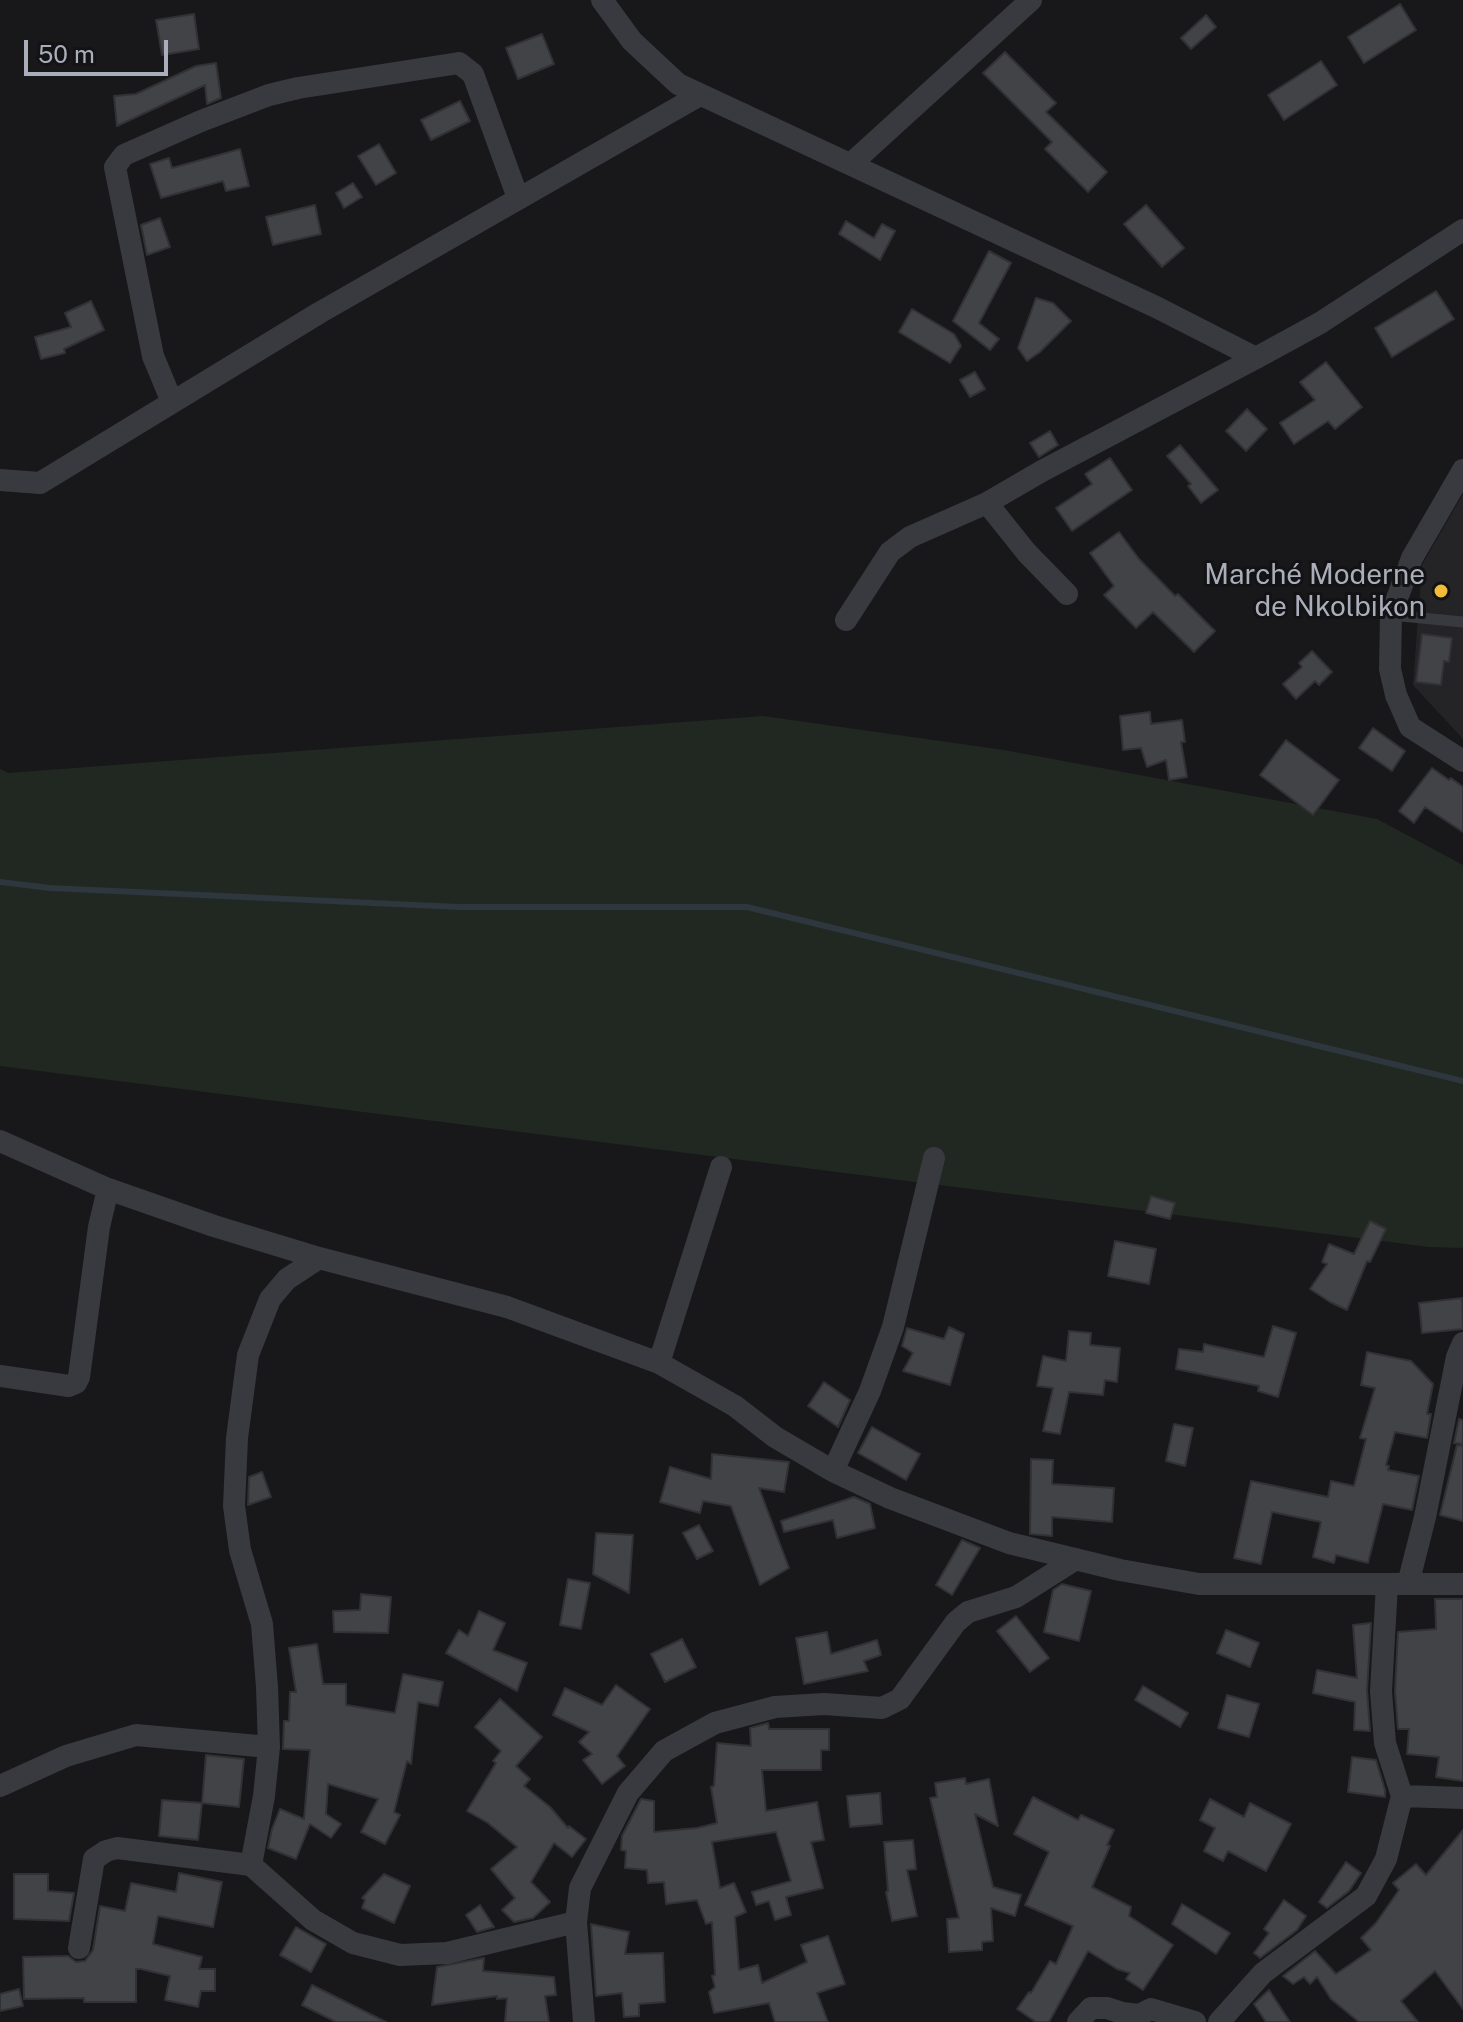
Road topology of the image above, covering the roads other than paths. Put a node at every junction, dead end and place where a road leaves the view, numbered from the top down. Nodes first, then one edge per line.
1 (602, 0) edge
2 (1031, 0) edge
3 (700, 95) junction
4 (852, 163) junction
5 (518, 198) junction
6 (1463, 230) edge
7 (1256, 358) junction
8 (172, 402) junction
9 (1463, 470) edge
10 (0, 480) edge
11 (987, 503) junction
12 (1067, 594) dead end
13 (1391, 615) junction
14 (846, 620) dead end
15 (1463, 622) edge
16 (1463, 761) edge
17 (0, 1141) edge
18 (934, 1158) dead end
19 (721, 1167) dead end
20 (108, 1189) junction
21 (319, 1258) junction
22 (1463, 1343) edge
23 (659, 1363) junction
24 (0, 1376) edge
25 (833, 1471) junction
26 (1076, 1559) junction
27 (1398, 1584) junction
28 (1463, 1584) edge
29 (269, 1747) junction
30 (0, 1786) edge
31 (1402, 1796) junction
32 (1463, 1798) edge
33 (251, 1865) junction
34 (576, 1922) junction
35 (79, 1948) dead end
36 (584, 2022) edge
37 (1078, 2022) edge
38 (1195, 2022) edge
39 (1219, 2022) edge

1 - 3 street
2 - 4 street
3 - 4 street
3 - 5 street
4 - 7 street
5 - 8 street
5 - 8 street
6 - 7 street
7 - 11 street
8 - 10 street
9 - 13 street
11 - 12 street
11 - 14 street
13 - 15 lane
13 - 16 street
17 - 20 street
18 - 25 street
19 - 23 street
20 - 21 street
20 - 24 street
21 - 23 street
21 - 29 street
22 - 27 street
23 - 25 street
25 - 26 street
26 - 27 street
26 - 34 street
27 - 28 street
27 - 31 street
29 - 30 street
29 - 33 street
31 - 32 street
31 - 39 street
33 - 34 street
33 - 35 street
34 - 36 street
37 - 38 street

